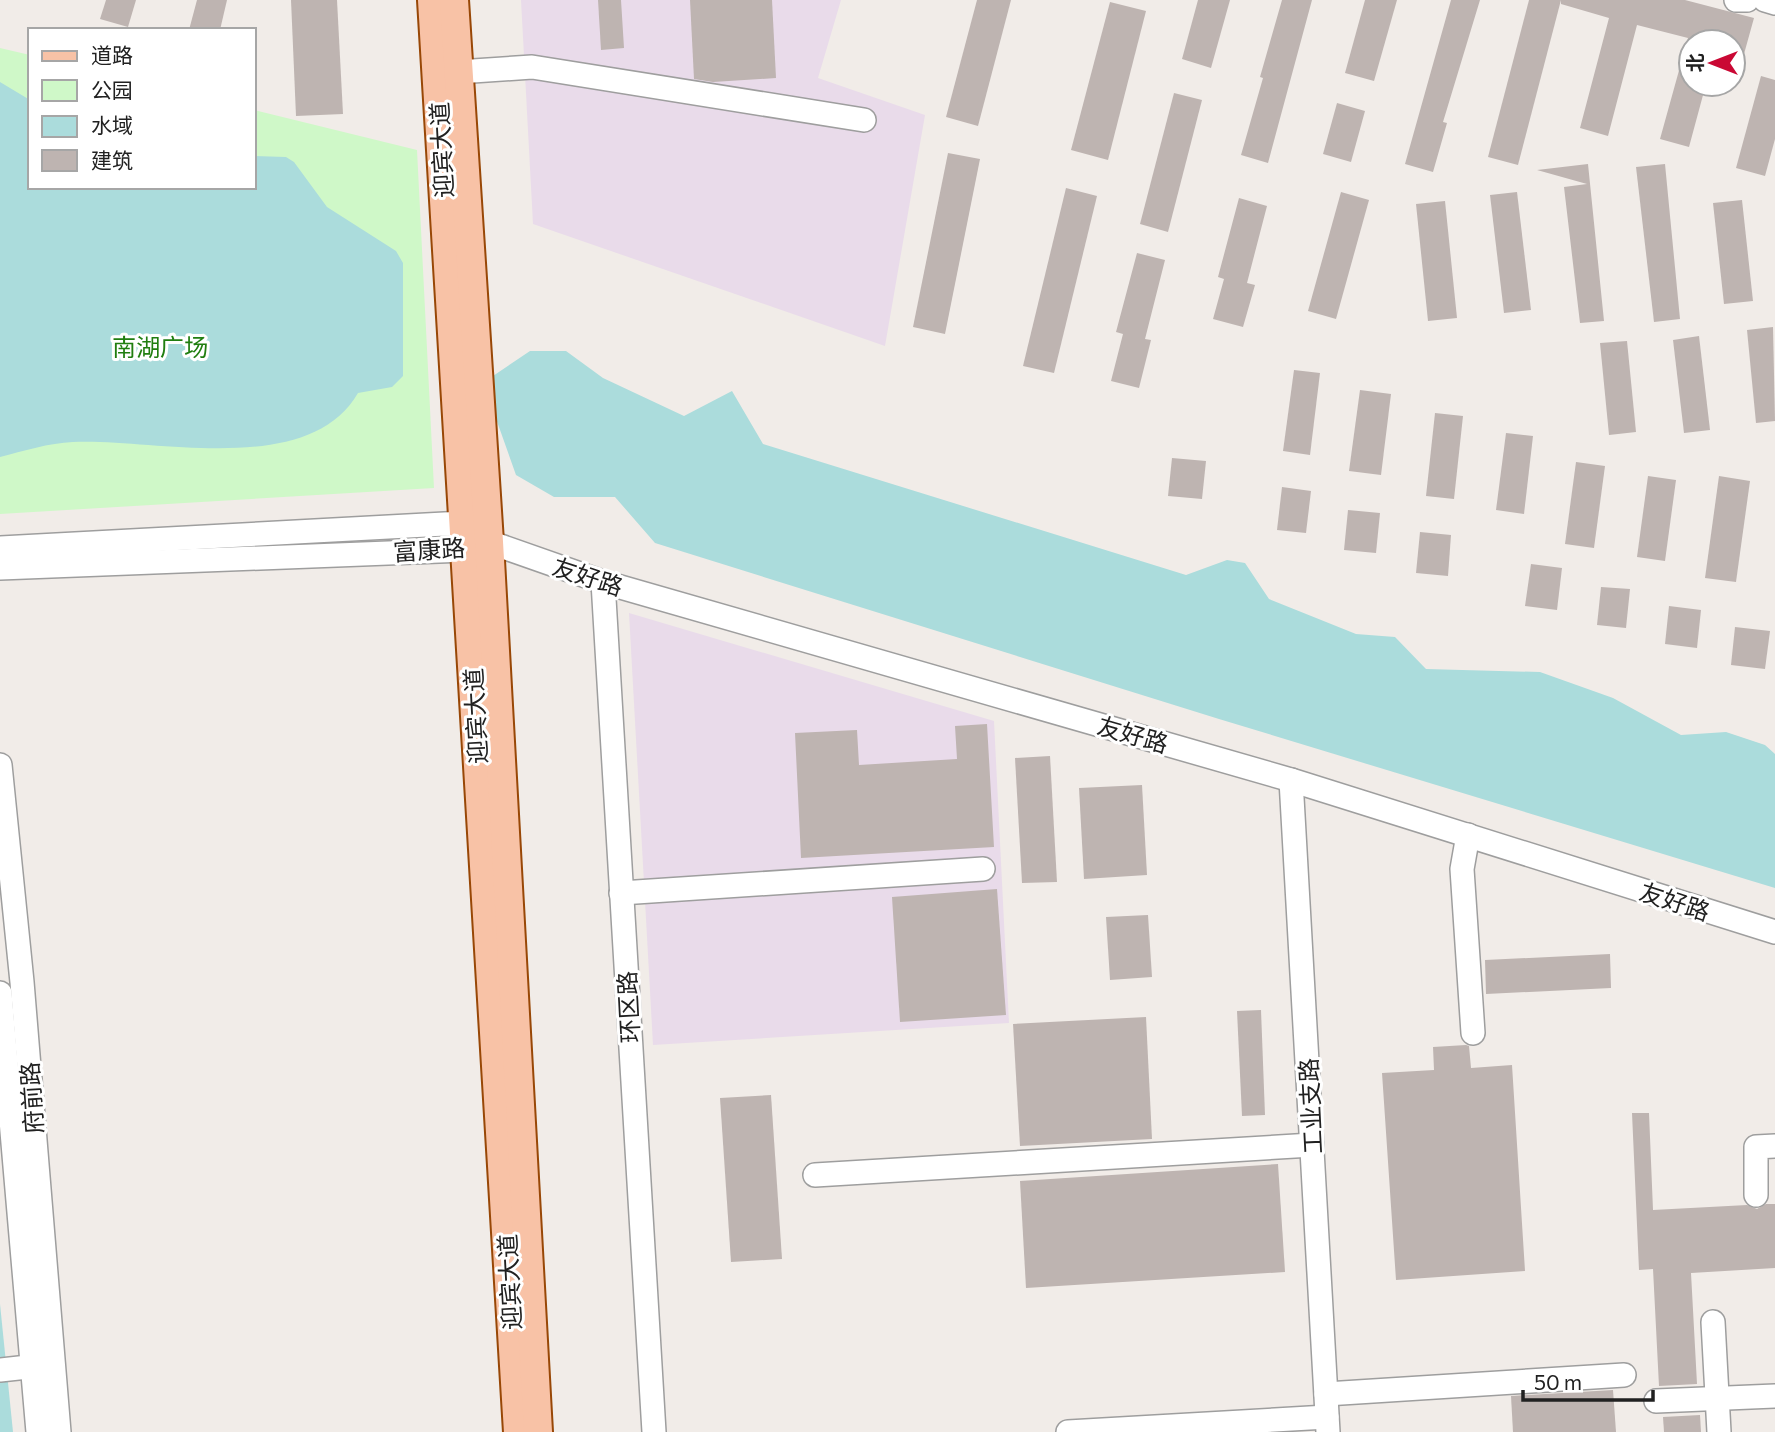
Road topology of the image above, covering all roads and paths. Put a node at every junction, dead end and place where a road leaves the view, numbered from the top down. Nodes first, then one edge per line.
1 (432, 0) edge
2 (454, 0) edge
3 (1736, 0) edge
4 (1747, 0) edge
5 (1765, 0) edge
6 (1775, 3) edge
7 (458, 72) junction
8 (864, 120) dead end
9 (472, 538) junction
10 (0, 548) edge
11 (0, 568) edge
12 (603, 582) junction
13 (0, 765) edge
14 (1291, 779) junction
15 (1468, 835) junction
16 (983, 869) dead end
17 (621, 893) junction
18 (1775, 932) edge
19 (11, 983) edge
20 (0, 993) edge
21 (1473, 1033) dead end
22 (1312, 1145) junction
23 (1775, 1146) edge
24 (815, 1175) dead end
25 (1756, 1195) dead end
26 (1713, 1322) dead end
27 (25, 1367) edge
28 (1624, 1375) dead end
29 (1775, 1396) edge
30 (1717, 1399) junction
31 (1656, 1401) dead end
32 (1327, 1414) edge
33 (38, 1432) edge
34 (59, 1432) edge
35 (518, 1432) edge
36 (538, 1432) edge
37 (654, 1432) edge
38 (1068, 1432) edge
39 (1719, 1432) edge

1 - 9 main road, 迎宾大道
2 - 7 main road, 迎宾大道
3 - 4 street
5 - 6 street
7 - 8 street
7 - 9 main road, 迎宾大道
9 - 10 street, 富康路
9 - 11 street, 富康路
9 - 12 street, 友好路
9 - 35 main road, 迎宾大道
9 - 36 main road, 迎宾大道
12 - 14 street, 友好路
12 - 17 street, 环区路
13 - 19 street, 府前路
14 - 15 street, 友好路
14 - 22 street, 工业支路
15 - 18 street, 友好路
15 - 21 street
16 - 17 street
17 - 37 street, 环区路
19 - 27 street, 府前路
20 - 27 street, 府前路
22 - 24 street
22 - 32 street, 工业支路
23 - 25 street
26 - 30 street
27 - 33 street, 府前路
27 - 34 street, 府前路
28 - 32 street
29 - 30 street
30 - 31 street
30 - 39 street
32 - 38 street

